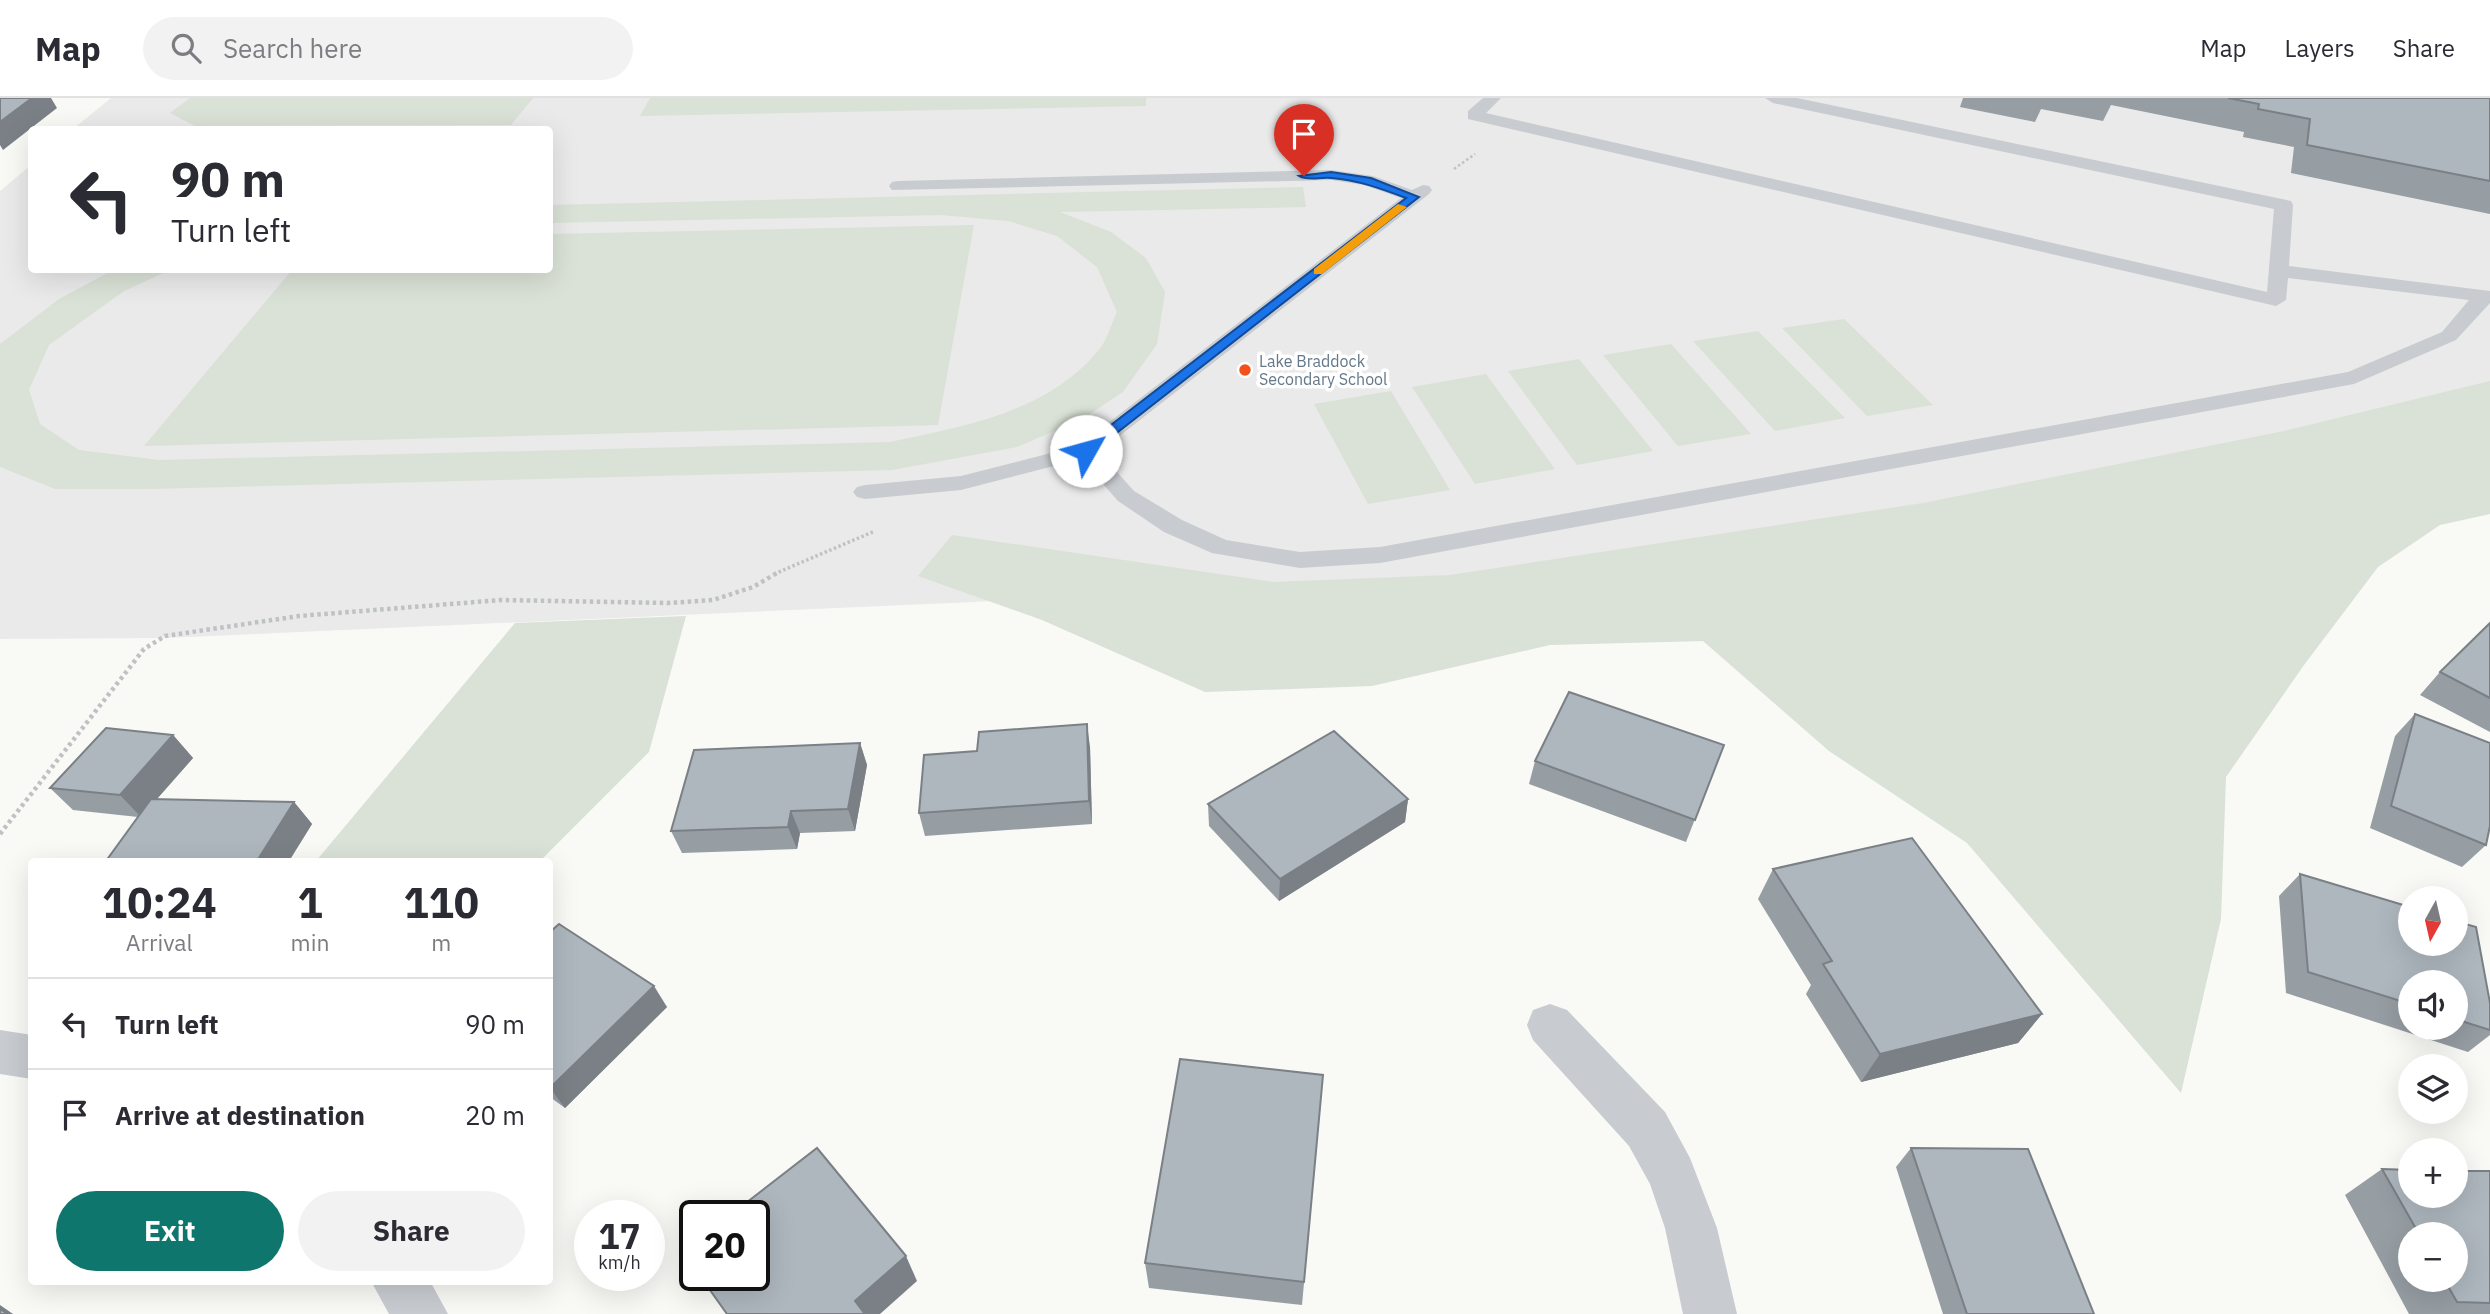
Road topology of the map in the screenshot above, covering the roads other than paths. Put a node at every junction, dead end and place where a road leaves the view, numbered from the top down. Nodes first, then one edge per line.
1 (1493, 98) edge
2 (1773, 98) edge
3 (898, 186) dead end
4 (2279, 271) junction
5 (2487, 297) edge
6 (1086, 451) junction
7 (864, 492) dead end
8 (1550, 1025) dead end
9 (0, 1052) edge
10 (28, 1056) edge
11 (401, 1285) edge
12 (421, 1314) edge
13 (1710, 1314) edge

1 - 4 lane
2 - 4 lane
3 - 6 lane
4 - 5 lane
5 - 6 lane
6 - 7 lane
8 - 13 street
9 - 10 street
11 - 12 street

